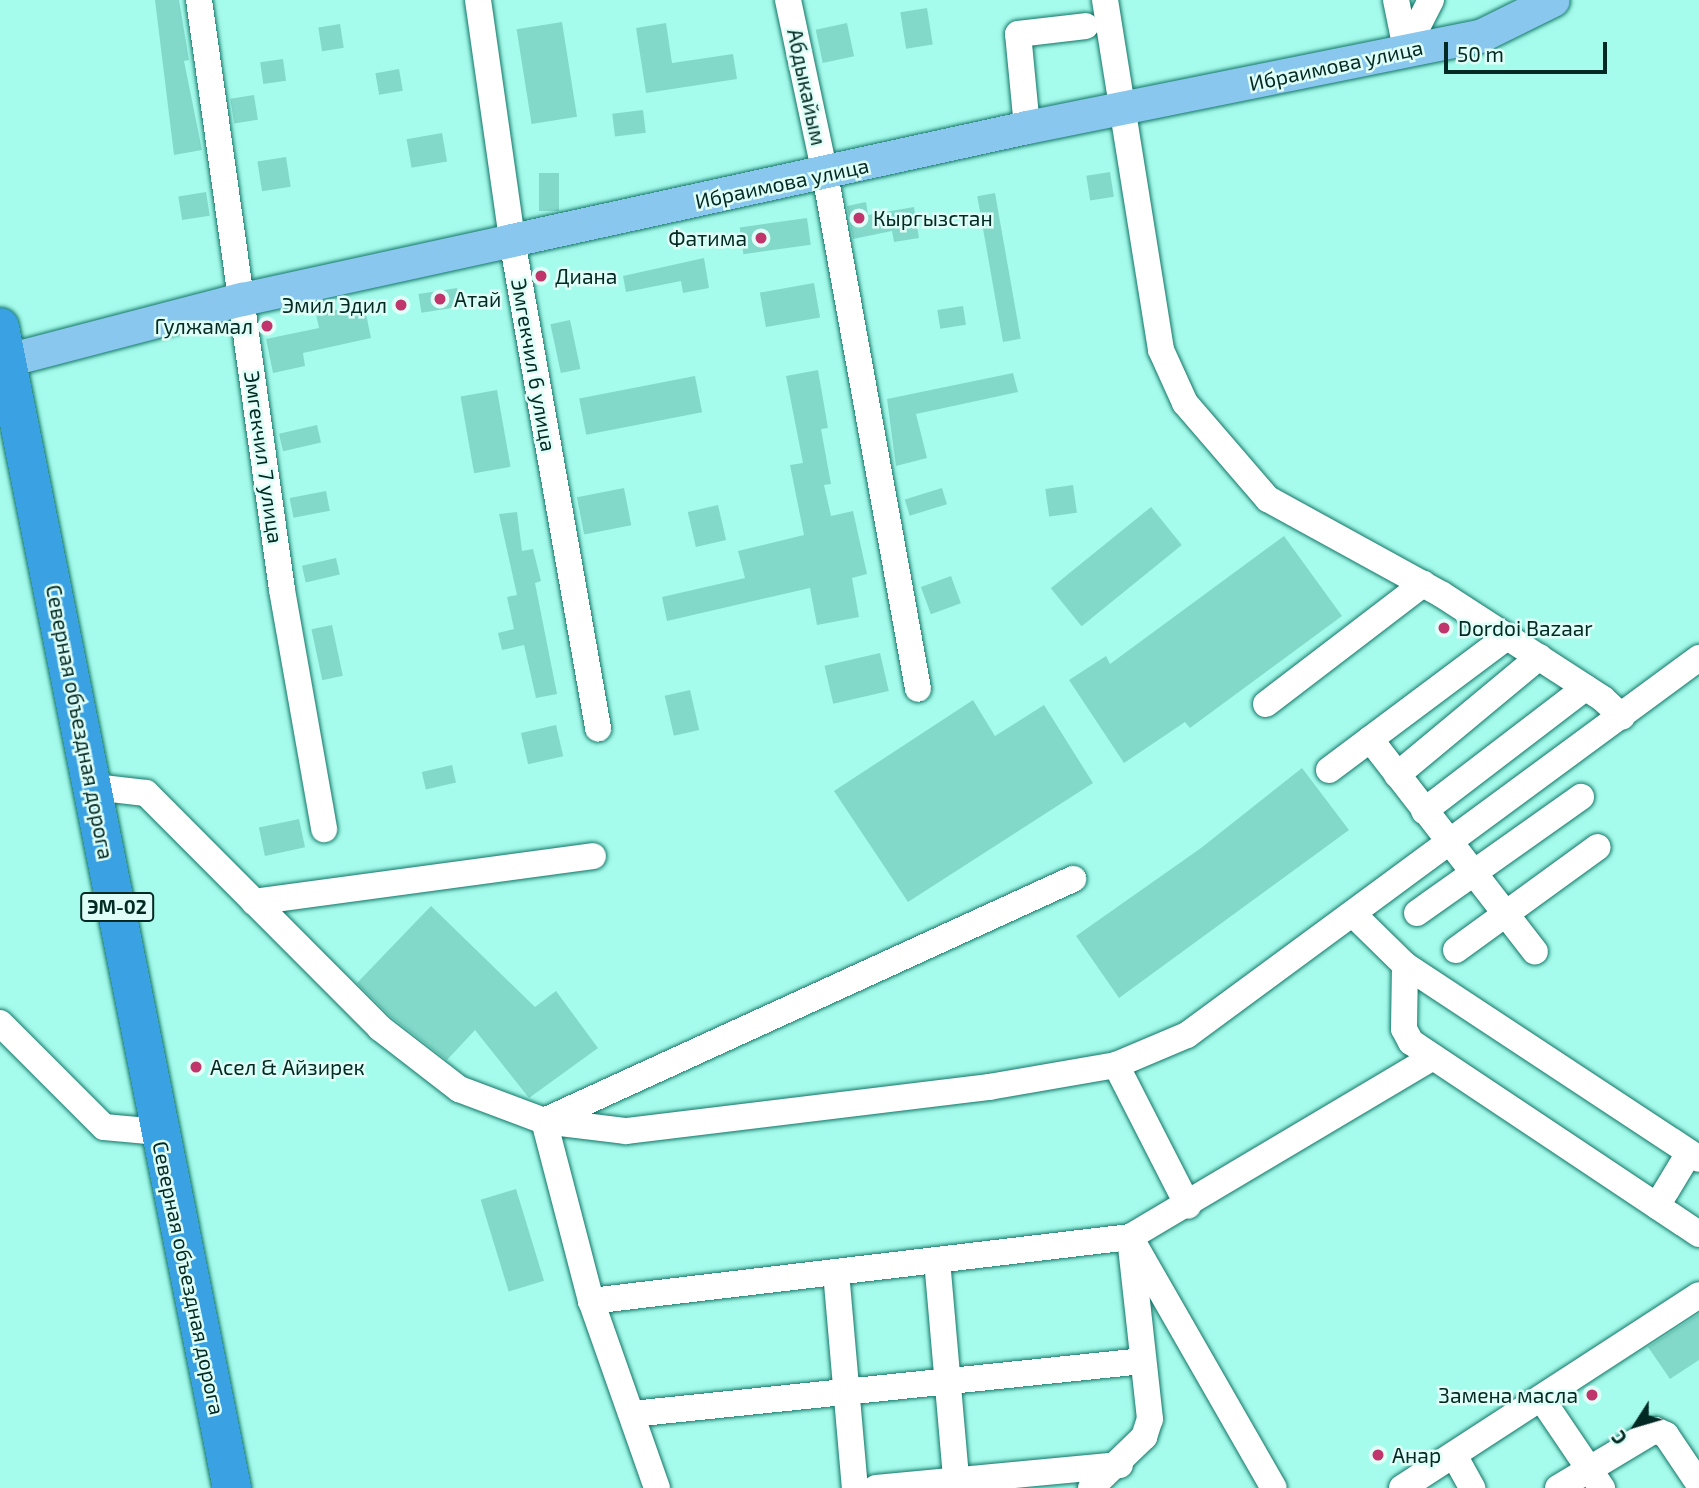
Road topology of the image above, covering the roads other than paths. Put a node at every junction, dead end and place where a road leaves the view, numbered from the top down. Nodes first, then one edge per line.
1 (199, 0) edge
2 (478, 0) edge
3 (788, 0) edge
4 (1105, 0) edge
5 (1396, 0) edge
6 (1431, 0) edge
7 (1553, 0) edge
8 (1086, 26) dead end
9 (1406, 49) junction
10 (1121, 111) junction
11 (1027, 127) junction
12 (825, 174) junction
13 (512, 240) junction
14 (242, 299) junction
15 (3, 343) edge
16 (1423, 584) junction
17 (1507, 637) junction
18 (1539, 657) junction
19 (1699, 658) edge
20 (1586, 688) junction
21 (918, 689) dead end
22 (1266, 705) dead end
23 (1622, 717) junction
24 (598, 728) dead end
25 (1370, 739) junction
26 (1329, 770) dead end
27 (1397, 775) junction
28 (94, 787) junction
29 (1581, 797) dead end
30 (1424, 811) junction
31 (324, 829) dead end
32 (1450, 845) junction
33 (1598, 847) dead end
34 (593, 856) dead end
35 (1472, 873) junction
36 (1073, 879) dead end
37 (254, 902) junction
38 (1417, 913) dead end
39 (1504, 914) junction
40 (1354, 915) junction
41 (1456, 950) dead end
42 (1535, 952) dead end
43 (1405, 965) junction
44 (0, 1023) edge
45 (1433, 1057) junction
46 (1116, 1065) junction
47 (544, 1121) junction
48 (159, 1132) junction
49 (1694, 1156) edge
50 (1188, 1206) junction
51 (1657, 1206) junction
52 (1699, 1234) edge
53 (1130, 1237) junction
54 (937, 1260) junction
55 (836, 1272) junction
56 (1699, 1295) edge
57 (591, 1301) junction
58 (1143, 1361) junction
59 (949, 1381) junction
60 (846, 1392) junction
61 (1541, 1398) junction
62 (632, 1414) junction
63 (1454, 1455) junction
64 (1120, 1465) junction
65 (1595, 1478) edge
66 (956, 1484) edge
67 (1699, 1484) edge
68 (232, 1488) edge
69 (657, 1488) edge
70 (855, 1488) edge
71 (876, 1488) edge
72 (1091, 1488) edge
73 (1274, 1488) edge
74 (1402, 1488) edge
75 (1472, 1488) edge
76 (1558, 1488) edge

1 - 14 street, Эмгекчил 7 улица
2 - 13 street, Эмгекчил 6 улица
3 - 12 street, Абдыкайым
4 - 10 street
5 - 9 street
6 - 9 street
7 - 9 main road, Ибраимова улица
8 - 11 street
9 - 10 main road, Ибраимова улица
10 - 11 main road, Ибраимова улица
10 - 16 street
11 - 12 main road, Ибраимова улица
12 - 13 main road, Ибраимова улица
12 - 21 street, Абдыкайым
13 - 14 main road, Ибраимова улица
13 - 24 street, Эмгекчил 6 улица
14 - 15 main road, Ибраимова улица
14 - 31 street, Эмгекчил 7 улица
15 - 28 highway, Северная объездная дорога / ЭМ-02
16 - 17 street
16 - 22 street
17 - 18 street
17 - 25 street
18 - 20 street
18 - 27 street
19 - 23 street
20 - 23 street
20 - 30 street
23 - 32 street
25 - 26 street
25 - 27 street
27 - 30 street
28 - 37 street
28 - 48 highway, Северная объездная дорога / ЭМ-02
29 - 35 street
30 - 32 street
32 - 35 street
32 - 40 street
33 - 39 street
34 - 37 street
35 - 38 street
35 - 39 street
36 - 47 street
37 - 47 street
39 - 41 street
39 - 42 street
40 - 43 street
40 - 46 street
43 - 45 street
43 - 49 street
44 - 48 street
45 - 50 street
45 - 51 street
46 - 47 street
46 - 50 street
47 - 57 street
48 - 68 highway, Северная объездная дорога / ЭМ-02
49 - 51 street
50 - 53 street
51 - 52 street
53 - 54 street
53 - 58 street
53 - 73 street
54 - 55 street
54 - 59 street
55 - 57 street
55 - 60 street
56 - 61 street
57 - 62 street
58 - 59 street
58 - 64 street
59 - 60 street
59 - 66 street
60 - 62 street
60 - 70 street
61 - 63 street
61 - 65 street
62 - 69 street
63 - 74 street
63 - 75 street
64 - 66 street
64 - 72 street
65 - 67 street
65 - 76 street
66 - 71 street

